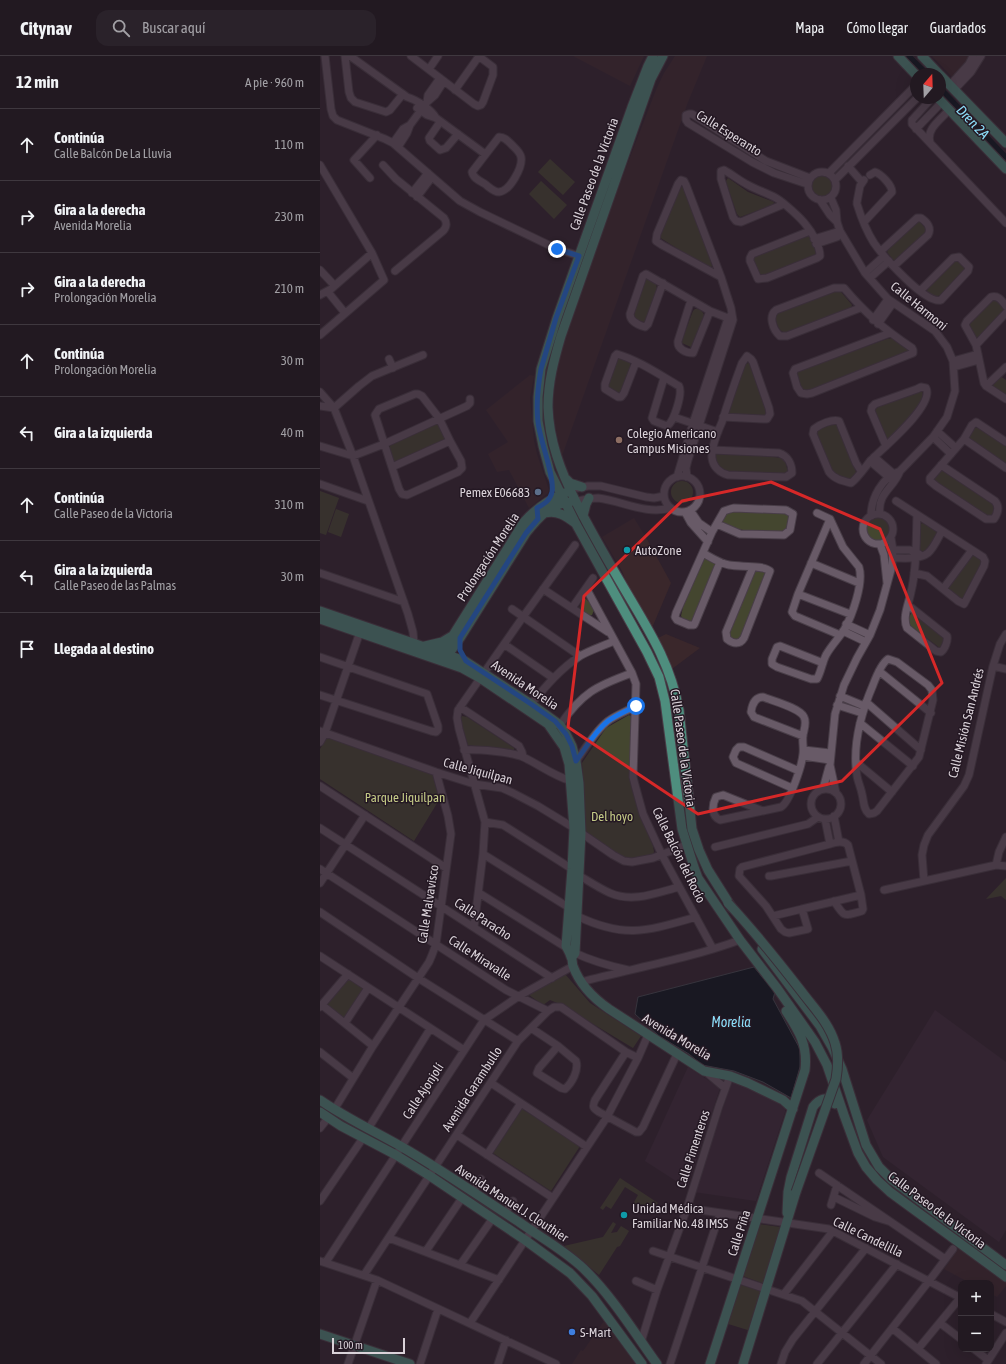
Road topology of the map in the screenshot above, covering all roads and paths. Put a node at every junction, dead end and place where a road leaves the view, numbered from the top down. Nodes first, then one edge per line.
1 (325, 56) edge
2 (345, 56) edge
3 (350, 56) edge
4 (411, 56) edge
5 (438, 56) edge
6 (653, 56) edge
7 (663, 56) edge
8 (898, 56) edge
9 (922, 56) edge
10 (973, 56) edge
11 (980, 56) edge
12 (934, 68) edge
13 (910, 69) edge
14 (429, 70) junction
15 (442, 80) junction
16 (946, 81) edge
17 (952, 88) junction
18 (455, 90) junction
19 (910, 91) edge
20 (405, 96) junction
21 (911, 104) edge
22 (927, 104) edge
23 (937, 104) edge
24 (944, 104) edge
25 (424, 106) junction
26 (632, 107) junction
27 (949, 110) junction
28 (438, 120) junction
29 (709, 125) junction
30 (634, 129) junction
31 (916, 129) junction
32 (705, 133) junction
33 (458, 134) junction
34 (377, 136) junction
35 (930, 143) junction
36 (1006, 143) edge
37 (396, 145) junction
38 (485, 154) junction
39 (320, 165) edge
40 (383, 165) dead end
41 (848, 166) junction
42 (1006, 169) edge
43 (829, 173) junction
44 (430, 175) junction
45 (370, 178) dead end
46 (865, 179) junction
47 (835, 180) junction
48 (809, 181) junction
49 (415, 194) junction
50 (831, 198) junction
51 (820, 200) junction
52 (784, 204) junction
53 (837, 222) junction
54 (864, 222) junction
55 (1006, 223) edge
56 (810, 231) junction
57 (841, 233) junction
58 (815, 241) junction
59 (372, 253) junction
60 (579, 256) junction
61 (887, 258) junction
62 (320, 270) edge
63 (395, 271) dead end
64 (867, 275) junction
65 (721, 277) junction
66 (663, 283) junction
67 (334, 285) junction
68 (920, 291) junction
69 (328, 292) junction
70 (320, 295) edge
71 (691, 300) junction
72 (891, 301) junction
73 (1006, 306) edge
74 (860, 308) junction
75 (710, 311) junction
76 (346, 313) junction
77 (1006, 314) edge
78 (731, 317) junction
79 (556, 318) junction
80 (876, 322) junction
81 (890, 333) junction
82 (320, 335) edge
83 (561, 336) junction
84 (976, 345) junction
85 (423, 354) dead end
86 (978, 357) junction
87 (389, 359) dead end
88 (636, 362) junction
89 (953, 364) junction
90 (392, 368) junction
91 (1004, 371) edge
92 (664, 378) junction
93 (986, 386) junction
94 (320, 392) edge
95 (470, 399) dead end
96 (1006, 400) edge
97 (320, 406) edge
98 (334, 408) junction
99 (674, 417) junction
100 (723, 417) junction
101 (439, 418) junction
102 (696, 424) junction
103 (718, 432) junction
104 (935, 434) junction
105 (964, 439) junction
106 (450, 441) junction
107 (1006, 442) edge
108 (384, 444) junction
109 (320, 446) edge
110 (886, 446) junction
111 (712, 450) junction
112 (953, 451) junction
113 (353, 456) junction
114 (872, 459) junction
115 (942, 465) junction
116 (392, 467) junction
117 (1006, 468) edge
118 (861, 471) junction
119 (550, 472) junction
120 (687, 476) junction
121 (895, 476) junction
122 (677, 477) junction
123 (565, 478) junction
124 (320, 484) edge
125 (582, 487) junction
126 (566, 496) junction
127 (664, 496) junction
128 (589, 498) junction
129 (548, 500) junction
130 (896, 500) dead end
131 (368, 501) junction
132 (576, 501) junction
133 (671, 508) junction
134 (688, 511) junction
135 (817, 513) dead end
136 (540, 514) junction
137 (880, 514) junction
138 (917, 515) junction
139 (583, 516) junction
140 (871, 516) junction
141 (830, 519) junction
142 (576, 524) junction
143 (717, 524) junction
144 (942, 531) junction
145 (712, 532) junction
146 (891, 538) junction
147 (708, 542) junction
148 (880, 544) junction
149 (575, 545) dead end
150 (893, 550) junction
151 (972, 550) junction
152 (703, 553) junction
153 (917, 555) junction
154 (893, 558) junction
155 (720, 562) junction
156 (811, 563) junction
157 (753, 567) junction
158 (320, 573) edge
159 (914, 573) junction
160 (593, 578) dead end
161 (860, 582) junction
162 (886, 584) junction
163 (586, 588) junction
164 (543, 589) junction
165 (943, 589) junction
166 (798, 594) junction
167 (404, 602) junction
168 (908, 605) junction
169 (572, 608) junction
170 (512, 609) dead end
171 (320, 611) edge
172 (850, 614) junction
173 (523, 617) junction
174 (320, 619) edge
175 (361, 629) junction
176 (843, 630) junction
177 (610, 633) junction
178 (1006, 634) edge
179 (870, 635) junction
180 (457, 637) junction
181 (614, 641) junction
182 (866, 642) junction
183 (414, 644) junction
184 (504, 644) junction
185 (423, 647) junction
186 (445, 654) junction
187 (580, 656) junction
188 (320, 657) edge
189 (466, 661) junction
190 (823, 663) junction
191 (993, 666) junction
192 (347, 667) junction
193 (1006, 669) edge
194 (879, 671) junction
195 (632, 673) junction
196 (482, 676) junction
197 (553, 678) junction
198 (320, 695) edge
199 (840, 696) junction
200 (337, 701) junction
201 (531, 704) junction
202 (837, 705) junction
203 (636, 706) junction
204 (460, 707) junction
205 (864, 707) junction
206 (931, 713) junction
207 (860, 722) junction
208 (560, 725) junction
209 (323, 732) edge
210 (803, 736) junction
211 (320, 742) edge
212 (464, 750) junction
213 (921, 750) junction
214 (803, 753) junction
215 (523, 757) junction
216 (830, 759) junction
217 (576, 761) junction
218 (856, 762) junction
219 (913, 766) junction
220 (799, 771) junction
221 (436, 772) junction
222 (571, 780) junction
223 (474, 784) junction
224 (320, 786) edge
225 (792, 788) junction
226 (823, 789) junction
227 (892, 792) junction
228 (836, 793) junction
229 (763, 811) junction
230 (365, 815) junction
231 (834, 816) junction
232 (822, 818) junction
233 (485, 822) junction
234 (320, 828) edge
235 (577, 830) junction
236 (1006, 837) edge
237 (843, 843) junction
238 (830, 844) junction
239 (346, 845) junction
240 (686, 845) junction
241 (715, 847) dead end
242 (483, 854) junction
243 (662, 855) junction
244 (852, 862) junction
245 (996, 865) junction
246 (1006, 866) edge
247 (446, 868) junction
248 (320, 869) edge
249 (572, 869) junction
250 (327, 874) junction
251 (580, 876) junction
252 (769, 876) dead end
253 (924, 881) junction
254 (320, 883) edge
255 (679, 887) junction
256 (884, 890) dead end
257 (479, 893) junction
258 (861, 895) junction
259 (834, 901) junction
260 (728, 903) junction
261 (441, 906) junction
262 (568, 907) junction
263 (802, 909) junction
264 (320, 912) edge
265 (577, 916) junction
266 (773, 916) junction
267 (696, 917) junction
268 (474, 928) junction
269 (740, 940) junction
270 (436, 944) junction
271 (566, 946) junction
272 (713, 949) junction
273 (320, 956) edge
274 (573, 959) junction
275 (628, 970) junction
276 (348, 974) junction
277 (418, 978) junction
278 (552, 978) junction
279 (581, 982) junction
280 (368, 988) junction
281 (777, 988) junction
282 (518, 996) junction
283 (321, 1006) edge
284 (398, 1007) junction
285 (548, 1011) junction
286 (484, 1020) junction
287 (345, 1023) junction
288 (531, 1028) junction
289 (430, 1029) junction
290 (648, 1035) junction
291 (518, 1041) junction
292 (373, 1046) junction
293 (558, 1046) junction
294 (464, 1050) junction
295 (320, 1052) edge
296 (626, 1052) junction
297 (677, 1054) junction
298 (638, 1058) junction
299 (704, 1070) junction
300 (730, 1076) junction
301 (353, 1078) junction
302 (491, 1083) junction
303 (725, 1088) junction
304 (320, 1100) edge
305 (521, 1104) junction
306 (793, 1109) junction
307 (334, 1110) junction
308 (320, 1112) edge
309 (844, 1115) junction
310 (607, 1117) junction
311 (328, 1118) junction
312 (320, 1128) edge
313 (368, 1129) junction
314 (457, 1135) junction
315 (363, 1138) junction
316 (587, 1146) junction
317 (402, 1147) junction
318 (396, 1155) junction
319 (488, 1155) junction
320 (435, 1168) junction
321 (819, 1173) dead end
322 (430, 1176) junction
323 (481, 1179) dead end
324 (837, 1185) junction
325 (472, 1192) junction
326 (834, 1197) junction
327 (462, 1198) junction
328 (553, 1198) junction
329 (320, 1201) edge
330 (513, 1201) dead end
331 (831, 1205) dead end
332 (687, 1208) junction
333 (505, 1213) junction
334 (720, 1213) junction
335 (493, 1218) junction
336 (757, 1218) junction
337 (893, 1222) junction
338 (787, 1223) junction
339 (531, 1231) junction
340 (833, 1231) junction
341 (389, 1238) junction
342 (525, 1240) junction
343 (866, 1248) junction
344 (953, 1249) dead end
345 (426, 1251) junction
346 (653, 1251) dead end
347 (974, 1254) junction
348 (669, 1256) junction
349 (945, 1259) junction
350 (323, 1262) edge
351 (897, 1264) junction
352 (460, 1265) junction
353 (1006, 1265) edge
354 (702, 1267) junction
355 (364, 1275) junction
356 (1006, 1277) edge
357 (738, 1278) junction
358 (377, 1280) junction
359 (499, 1280) junction
360 (929, 1281) junction
361 (636, 1282) dead end
362 (767, 1288) junction
363 (656, 1290) junction
364 (784, 1294) junction
365 (958, 1296) edge
366 (958, 1302) edge
367 (438, 1309) junction
368 (815, 1311) junction
369 (994, 1316) edge
370 (1006, 1322) edge
371 (940, 1323) junction
372 (470, 1324) junction
373 (892, 1328) junction
374 (842, 1332) junction
375 (320, 1334) edge
376 (1006, 1334) edge
377 (958, 1337) edge
378 (506, 1340) junction
379 (641, 1342) junction
380 (354, 1346) junction
381 (918, 1349) junction
382 (977, 1352) edge
383 (871, 1356) junction
384 (987, 1362) edge
385 (348, 1364) edge
386 (410, 1364) edge
387 (420, 1364) edge
388 (498, 1364) edge
389 (556, 1364) edge
390 (642, 1364) edge
391 (657, 1364) edge
392 (670, 1364) edge
393 (710, 1364) edge
394 (743, 1364) edge
395 (781, 1364) edge
396 (817, 1364) edge
397 (864, 1364) edge
398 (881, 1364) edge
399 (936, 1364) edge

1 - 34 street
2 - 20 street
3 - 20 street
4 - 14 street
5 - 14 street
6 - 26 main road, Calle Paseo de la Victoria
7 - 30 main road, Calle Paseo de la Victoria
8 - 13 main road
9 - 12 main road
10 - 17 street
11 - 17 street
14 - 15 street
15 - 18 street
15 - 25 street
16 - 17 main road
17 - 36 main road
18 - 18 street
19 - 43 street
20 - 25 street
21 - 41 street
22 - 31 street
23 - 31 street
24 - 27 main road
25 - 28 street
25 - 37 street
26 - 30 main road
26 - 60 main road, Calle Paseo de la Victoria
27 - 35 street
27 - 42 main road
28 - 33 street
28 - 33 street
29 - 32 street
29 - 32 street, Calle Esperanto
29 - 48 street, Calle Esperanto
30 - 83 main road, Calle Paseo de la Victoria
31 - 35 street
32 - 48 street, Calle Esperanto
33 - 38 street
34 - 37 street
34 - 45 street
35 - 55 street
37 - 44 street
38 - 38 street
39 - 59 street
40 - 49 street
41 - 46 street
41 - 47 street
43 - 47 street
43 - 48 street
44 - 49 street
44 - 60 street
46 - 54 street
46 - 54 street
47 - 50 street
48 - 51 street
49 - 63 street
50 - 51 street
50 - 53 street, Calle Harmoni
51 - 53 street, Calle Harmoni
52 - 52 street
52 - 56 street
53 - 57 street, Calle Harmoni
54 - 61 street
56 - 58 street
56 - 58 street
57 - 58 street
57 - 64 street, Calle Harmoni
59 - 67 street
59 - 76 street
60 - 79 main road, Calle Paseo de la Victoria
61 - 61 street
61 - 64 street
61 - 68 street
62 - 67 street
64 - 72 street, Calle Harmoni
65 - 65 street
65 - 78 street
66 - 66 street
66 - 71 street
67 - 69 street
68 - 68 street
69 - 70 street
69 - 76 street
71 - 75 street
71 - 75 street
72 - 80 street
72 - 89 street, Calle Harmoni
73 - 84 street
74 - 74 street
74 - 80 street
75 - 78 street
76 - 82 street
77 - 84 street
78 - 102 street
79 - 83 main road
79 - 119 main road, Calle Paseo de la Victoria
80 - 81 street
81 - 81 street
83 - 123 main road, Calle Paseo de la Victoria
84 - 86 street
85 - 90 street
86 - 89 street
86 - 93 street
87 - 90 street
88 - 88 street
88 - 92 street
89 - 104 street, Calle Harmoni
90 - 98 street
91 - 93 street
92 - 99 street
92 - 99 street
93 - 96 street
94 - 98 street
95 - 101 street
97 - 98 street
98 - 113 street
99 - 102 street
100 - 100 street
100 - 103 street
101 - 106 street
101 - 108 street
101 - 108 street
102 - 103 street
102 - 120 street
102 - 122 street
103 - 111 street
104 - 112 street
104 - 121 street, Calle Harmoni
105 - 107 street
105 - 112 street
105 - 117 street
106 - 116 street
106 - 116 street
108 - 113 street
108 - 116 street
109 - 113 street
110 - 110 street
110 - 114 street
111 - 111 street
112 - 115 street
113 - 131 street
114 - 118 street
114 - 121 street
115 - 115 street
118 - 118 street
119 - 126 main road, Calle Paseo de la Victoria
119 - 129 main road
120 - 122 street
120 - 134 street
121 - 137 street, Calle Harmoni
121 - 140 street, Calle Harmoni
122 - 127 street
123 - 125 main road
123 - 126 main road, Calle Paseo de la Victoria
124 - 131 street
125 - 126 street, Prolongación Morelia
125 - 127 street, Prolongación Morelia
126 - 129 main road, Prolongación Morelia
126 - 132 main road, Calle Paseo de la Victoria
126 - 136 main road, Prolongación Morelia
126 - 142 main road, Calle Paseo de la Victoria
127 - 133 street
128 - 132 street
128 - 133 street
128 - 139 main road
129 - 136 main road, Prolongación Morelia
130 - 138 street
131 - 167 street
132 - 139 main road, Calle Paseo de la Victoria
133 - 134 street
134 - 145 street
134 - 147 street
135 - 141 street
136 - 142 main road
136 - 180 main road, Prolongación Morelia
137 - 140 street
137 - 146 street
138 - 144 street
138 - 153 street
139 - 260 main road, Calle Paseo de la Victoria
140 - 148 street
141 - 156 street
141 - 161 street
142 - 240 main road, Calle Paseo de la Victoria
143 - 143 street
143 - 145 street
144 - 151 street
144 - 153 street
145 - 147 street
146 - 148 street
146 - 150 street
147 - 152 street
148 - 162 street
149 - 164 street
150 - 153 street
150 - 154 street
151 - 165 street
151 - 165 street
152 - 155 street
152 - 155 street
153 - 154 street
153 - 159 street
154 - 162 street
155 - 157 street
156 - 161 street
156 - 166 street
157 - 157 street
158 - 167 street
159 - 165 street
159 - 168 street
160 - 163 street
161 - 172 street
162 - 179 street
163 - 169 street
163 - 177 street
164 - 169 street
164 - 173 street
166 - 172 street
166 - 176 street
167 - 183 street
168 - 168 street
169 - 177 street
170 - 173 street
171 - 175 main road, Avenida Morelia
172 - 176 street
173 - 184 street
173 - 187 street
174 - 175 main road, Avenida Morelia
175 - 183 main road, Avenida Morelia
175 - 192 street
175 - 196 main road, Avenida Morelia
176 - 179 street
176 - 182 street
176 - 190 street
177 - 181 street, Calle Balcón del Rocío
178 - 191 street, Calle Misión San Andrés
179 - 182 street
180 - 185 main road
180 - 186 main road, Prolongación Morelia
180 - 189 main road
181 - 187 street
181 - 195 street, Calle Balcón del Rocío
182 - 199 street
183 - 185 main road, Avenida Morelia
184 - 196 street
184 - 197 street
185 - 186 main road, Avenida Morelia
186 - 189 main road, Avenida Morelia
187 - 197 street
188 - 192 street
189 - 196 main road, Avenida Morelia
190 - 190 street
191 - 193 street
191 - 253 street, Calle Misión San Andrés
192 - 200 street
192 - 200 street
194 - 205 street
194 - 206 street
194 - 206 street
195 - 203 street, Calle Balcón del Rocío
195 - 208 street
196 - 201 main road, Avenida Morelia
196 - 204 street
196 - 222 main road, Avenida Morelia
197 - 201 street
198 - 200 street
199 - 202 street
199 - 205 street
200 - 209 street
201 - 208 main road, Avenida Morelia
202 - 205 street
202 - 216 street
203 - 217 street
203 - 243 street, Calle Balcón del Rocío
204 - 212 street
204 - 215 street
205 - 207 street
205 - 213 street
206 - 213 street
207 - 218 street
207 - 219 street
208 - 217 main road, Avenida Morelia
209 - 211 street
209 - 221 street, Calle Jiquilpan
210 - 210 street
210 - 214 street
212 - 215 street
212 - 223 street
213 - 219 street
214 - 216 street
214 - 220 street
215 - 222 street
216 - 226 street
216 - 228 street
217 - 235 main road, Avenida Morelia
218 - 227 street
218 - 227 street
219 - 227 street
220 - 225 street
220 - 225 street
221 - 223 street, Calle Jiquilpan
221 - 247 street, Calle Malvavisco
222 - 235 main road, Avenida Morelia
223 - 233 street
223 - 235 street, Calle Jiquilpan
224 - 230 street
225 - 229 street
226 - 228 street
226 - 232 street
228 - 231 street
229 - 229 street
230 - 239 street
230 - 247 street
231 - 232 street
231 - 237 street
232 - 238 street
232 - 241 street
233 - 242 street
233 - 249 street
234 - 239 street, Calle Paracho
235 - 243 street, Calle Jiquilpan
235 - 249 main road, Avenida Morelia
235 - 251 main road, Avenida Morelia
236 - 245 street
237 - 238 street
237 - 244 street
238 - 266 street
239 - 250 street
239 - 261 street, Calle Paracho
240 - 243 street, Calle Jiquilpan
240 - 269 main road, Calle Paseo de la Victoria
242 - 257 street
242 - 262 street
243 - 255 street, Calle Balcón del Rocío
244 - 252 street
244 - 258 street
245 - 246 street
245 - 253 street
247 - 261 street, Calle Malvavisco
248 - 250 street, Calle Miravalle
249 - 262 main road, Avenida Morelia
250 - 254 street
250 - 270 street, Calle Miravalle
251 - 255 street
251 - 265 main road, Avenida Morelia
253 - 256 street
255 - 267 street, Calle Balcón del Rocío
257 - 268 street
257 - 271 street
258 - 259 street
258 - 259 street
259 - 263 street
260 - 338 main road, bridge
260 - 353 main road, Calle Paseo de la Victoria
261 - 268 street, Calle Paracho
261 - 270 street, Calle Malvavisco
262 - 271 main road, Avenida Morelia
263 - 266 street
263 - 266 street
264 - 277 street
265 - 267 street
265 - 274 main road, Avenida Morelia
267 - 272 street, Calle Balcón del Rocío
268 - 278 street, Calle Paracho
269 - 272 street
269 - 281 main road, Calle Paseo de la Victoria
270 - 277 street, Calle Malvavisco
270 - 282 street, Calle Miravalle
271 - 274 main road, Avenida Morelia
272 - 275 street
273 - 276 street
274 - 275 street
274 - 278 street, Calle Ajonjolí
274 - 279 main road, Avenida Morelia
275 - 279 street
276 - 280 street
276 - 283 street
277 - 284 street, Calle Malvavisco
277 - 286 street
278 - 282 street, Calle Ajonjolí
279 - 290 main road, Avenida Morelia
280 - 284 street
280 - 287 street
281 - 306 main road, Calle Piña
281 - 309 main road, Calle Paseo de la Victoria
282 - 285 street, Calle Miravalle
282 - 286 street, Calle Ajonjolí
283 - 287 street
284 - 289 street
284 - 292 street, Calle Malvavisco
285 - 288 street, Avenida Garambullo
285 - 296 street
286 - 291 street
286 - 294 street, Calle Ajonjolí
287 - 292 street
288 - 291 street, Avenida Garambullo
288 - 293 street
289 - 294 street
289 - 313 street
290 - 297 main road, Avenida Morelia
290 - 298 street
291 - 302 street, Avenida Garambullo
292 - 301 street, Calle Malvavisco
293 - 293 street
294 - 317 street, Calle Ajonjolí
295 - 301 street
296 - 298 street
296 - 310 street
297 - 299 main road, Avenida Morelia
297 - 310 street
298 - 310 street
299 - 300 main road, Avenida Morelia
299 - 303 street
300 - 303 street, Calle Pimenteros
300 - 306 main road, Avenida Morelia
301 - 307 street, Calle Malvavisco
302 - 305 street
302 - 314 street, Avenida Garambullo
303 - 332 street, Calle Pimenteros
304 - 307 main road, Avenida Manuel J. Clouthier
305 - 316 street
305 - 319 street
306 - 336 main road, Calle Piña
307 - 313 main road, Avenida Manuel J. Clouthier
308 - 311 main road, Avenida Manuel J. Clouthier
309 - 338 main road
309 - 347 main road, Calle Paseo de la Victoria
310 - 316 street
311 - 312 street
311 - 315 main road, Avenida Manuel J. Clouthier
313 - 317 main road, Avenida Manuel J. Clouthier
314 - 319 street
314 - 320 street, Avenida Garambullo
315 - 318 main road, Avenida Manuel J. Clouthier
315 - 329 street
316 - 328 street
317 - 318 street, Calle Ajonjolí
317 - 320 main road, Avenida Manuel J. Clouthier
318 - 322 main road, Avenida Manuel J. Clouthier
318 - 350 street, Calle Ajonjolí
319 - 328 street
320 - 322 street, Avenida Garambullo
320 - 325 main road, Avenida Manuel J. Clouthier
321 - 324 street
322 - 327 main road, Avenida Manuel J. Clouthier
322 - 341 street, Avenida Garambullo
323 - 325 street
324 - 326 street
324 - 337 street
325 - 333 main road, Avenida Manuel J. Clouthier
326 - 331 street
326 - 337 street
327 - 335 main road, Avenida Manuel J. Clouthier
327 - 345 street
328 - 339 street
330 - 333 street
332 - 334 street, Calle Candelilla
332 - 348 street, Calle Pimenteros
333 - 339 main road, Avenida Manuel J. Clouthier
334 - 336 street, Calle Candelilla
334 - 354 street
335 - 342 main road, Avenida Manuel J. Clouthier
335 - 352 street
336 - 338 street, Calle Candelilla
336 - 357 main road, Calle Piña
337 - 349 street
338 - 340 street, Calle Candelilla
338 - 362 main road
339 - 342 street
339 - 379 main road, Avenida Manuel J. Clouthier
340 - 343 street, Calle Candelilla
340 - 364 street
341 - 345 street
341 - 355 street, Avenida Garambullo
342 - 359 street
342 - 390 main road, Avenida Manuel J. Clouthier
343 - 351 street, Calle Candelilla
343 - 368 street
344 - 349 street
345 - 352 street
346 - 348 street
347 - 353 main road
347 - 356 main road, Calle Paseo de la Victoria
348 - 354 street
348 - 363 street, Calle Pimenteros
349 - 360 street
350 - 355 street
351 - 360 street, Calle Candelilla
351 - 374 street
352 - 359 street
354 - 357 street
354 - 392 street
355 - 358 street
357 - 362 street
357 - 393 main road, Calle Piña
358 - 367 street
358 - 380 street
359 - 372 street
360 - 365 street, Calle Candelilla
360 - 373 street
361 - 363 street
362 - 364 street
362 - 394 main road
363 - 379 street, Calle Pimenteros
364 - 368 street
366 - 371 street
367 - 372 street
367 - 387 street
368 - 374 street
368 - 395 street
369 - 370 street
371 - 377 street
371 - 381 street
372 - 378 street
373 - 381 street
373 - 383 street
374 - 383 street
374 - 396 street
375 - 380 main road
376 - 384 street
378 - 388 street
378 - 389 street
379 - 391 main road, Avenida Manuel J. Clouthier
380 - 385 street
380 - 386 main road
381 - 399 street
382 - 384 street
383 - 397 street
383 - 398 street

